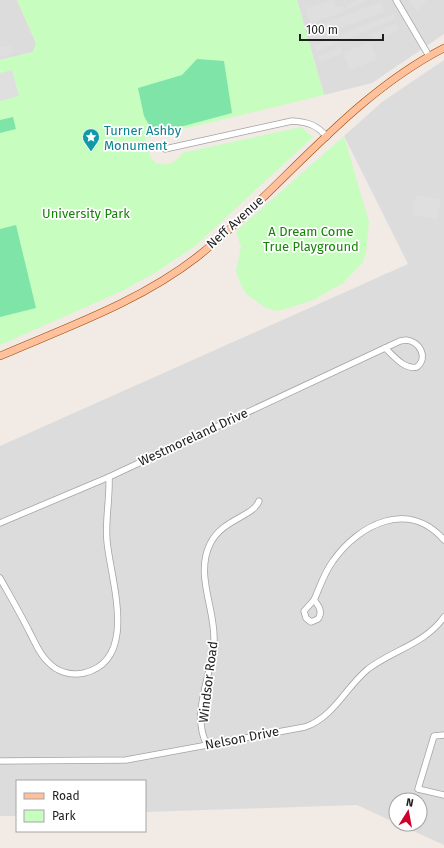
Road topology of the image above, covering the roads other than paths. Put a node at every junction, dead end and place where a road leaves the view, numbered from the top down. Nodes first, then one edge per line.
1 (396, 0) edge
2 (444, 48) edge
3 (429, 56) junction
4 (327, 137) junction
5 (165, 149) dead end
6 (385, 348) junction
7 (0, 356) edge
8 (109, 478) junction
9 (259, 501) dead end
10 (0, 523) edge
11 (444, 540) edge
12 (0, 578) edge
13 (314, 600) dead end
14 (444, 617) edge
15 (444, 734) edge
16 (207, 745) junction
17 (0, 761) edge
18 (444, 795) edge

1 - 3 street
2 - 3 main road, Neff Avenue
3 - 4 main road, Neff Avenue
4 - 5 street
4 - 7 main road, Neff Avenue
6 - 6 street, Westmoreland Drive
6 - 8 street, Westmoreland Drive
8 - 10 street, Westmoreland Drive
8 - 12 street
9 - 16 street, Windsor Road
11 - 13 street
14 - 16 street, Nelson Drive
15 - 18 street
16 - 17 street, Nelson Drive

